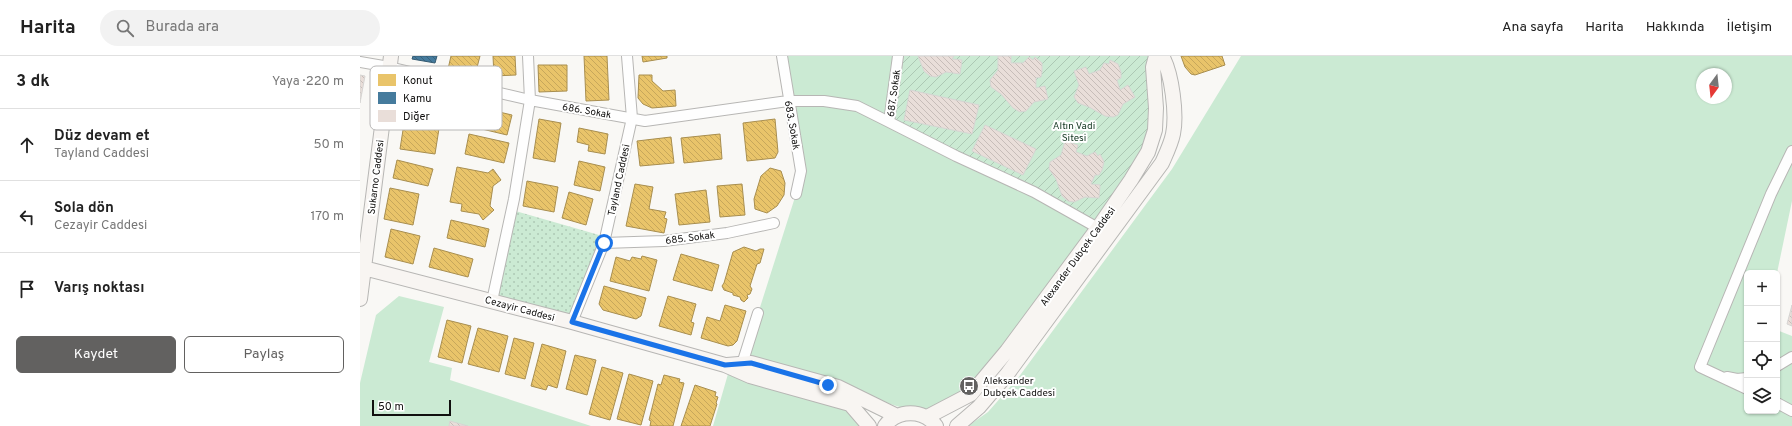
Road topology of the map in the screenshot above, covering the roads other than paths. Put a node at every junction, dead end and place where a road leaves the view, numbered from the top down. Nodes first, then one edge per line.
1 (528, 56) edge
2 (627, 56) edge
3 (782, 56) edge
4 (898, 56) edge
5 (1156, 56) edge
6 (1162, 56) edge
7 (390, 61) edge
8 (360, 62) edge
9 (408, 66) edge
10 (502, 92) edge
11 (530, 100) junction
12 (788, 101) junction
13 (632, 118) junction
14 (889, 122) junction
15 (381, 130) edge
16 (1792, 151) edge
17 (796, 194) dead end
18 (774, 223) dead end
19 (1098, 228) junction
20 (604, 243) junction
21 (362, 268) edge
22 (360, 299) edge
23 (492, 301) junction
24 (758, 313) dead end
25 (572, 322) junction
26 (1792, 357) edge
27 (1780, 364) edge
28 (748, 368) junction
29 (1717, 375) junction
30 (1744, 378) edge
31 (1744, 388) edge
32 (826, 391) junction
33 (1780, 405) edge
34 (1792, 411) edge
35 (897, 416) junction
36 (932, 422) edge
37 (870, 426) edge
38 (885, 426) edge
39 (957, 426) edge

1 - 11 street
2 - 13 street, Tayland Caddesi
3 - 12 street, 683. Sokak
4 - 14 street, 687. Sokak
5 - 19 main road, Alexander Dubçek Caddesi
6 - 39 main road, Alexander Dubçek Caddesi
7 - 8 street, 686. Sokak
7 - 9 street, 686. Sokak
10 - 11 street, 686. Sokak
11 - 13 street, 686. Sokak
11 - 23 street
12 - 13 street, 686. Sokak
12 - 14 street, 687. Sokak
12 - 17 street, 683. Sokak
13 - 20 street, Tayland Caddesi
14 - 19 street
15 - 21 main road, Sukarno Caddesi
16 - 29 street
18 - 20 street, 685. Sokak
19 - 36 main road, Alexander Dubçek Caddesi
20 - 25 street, Tayland Caddesi
21 - 22 main road, Sukarno Caddesi
21 - 23 main road, Cezayir Caddesi
23 - 25 main road, Cezayir Caddesi
24 - 28 street
25 - 28 main road, Cezayir Caddesi
26 - 27 street
28 - 32 main road, Cezayir Caddesi
29 - 30 street
29 - 31 street
32 - 35 main road, Cezayir Caddesi
32 - 37 main road, Cezayir Caddesi
33 - 34 street
35 - 36 main road
35 - 38 main road

